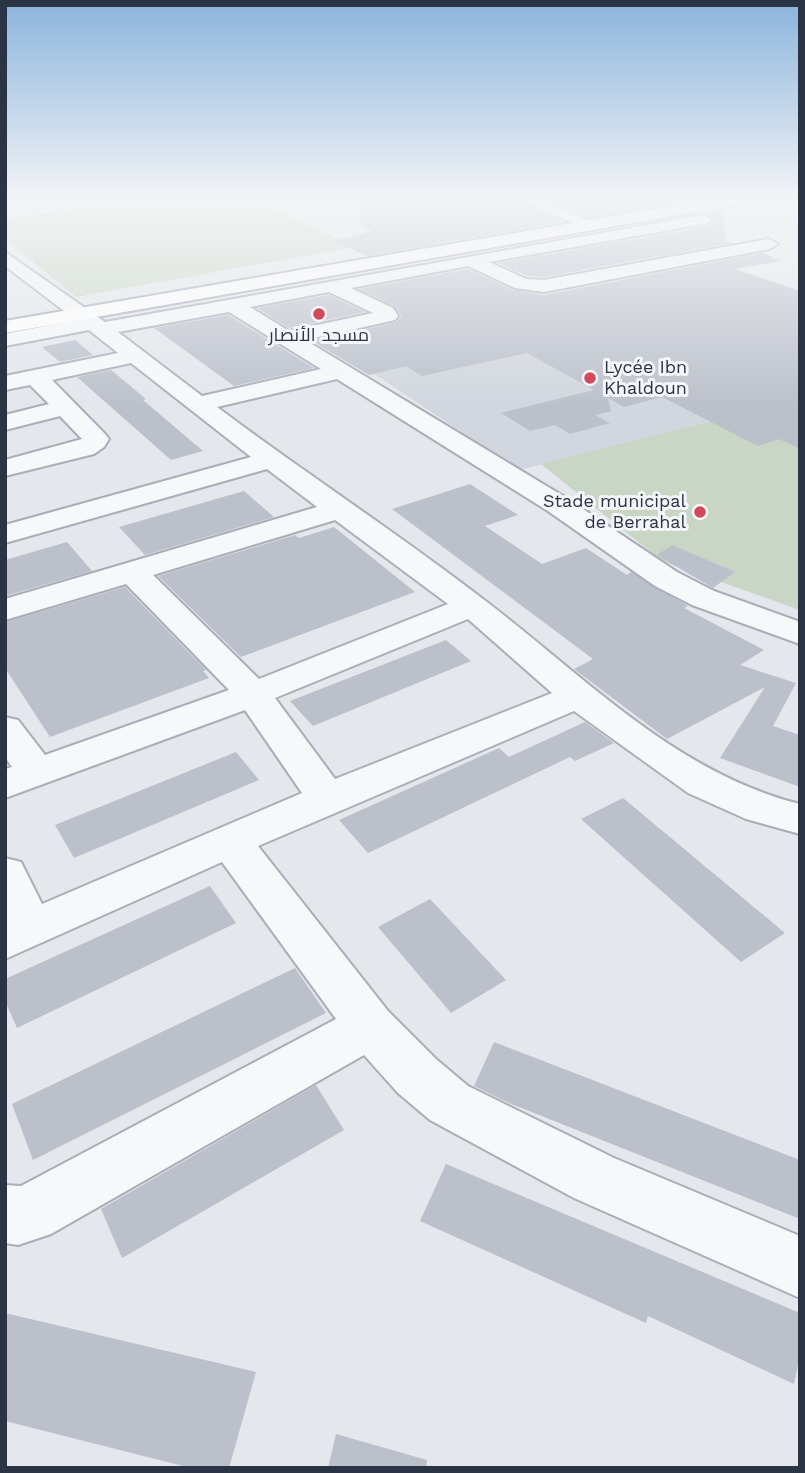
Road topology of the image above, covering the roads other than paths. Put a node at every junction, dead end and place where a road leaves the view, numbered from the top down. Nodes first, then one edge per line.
1 (20, 269) edge
2 (338, 269) edge
3 (380, 269) edge
4 (408, 269) edge
5 (489, 269) edge
6 (636, 269) edge
7 (336, 279) junction
8 (232, 305) junction
9 (5, 317) edge
10 (85, 318) junction
11 (5, 327) edge
12 (287, 338) junction
13 (5, 340) edge
14 (138, 355) junction
15 (338, 372) junction
16 (36, 377) junction
17 (5, 383) edge
18 (197, 404) junction
19 (68, 407) junction
20 (5, 423) edge
21 (271, 460) junction
22 (5, 468) edge
23 (340, 509) junction
24 (5, 534) edge
25 (131, 571) junction
26 (472, 606) junction
27 (5, 610) edge
28 (800, 634) edge
29 (253, 694) junction
30 (576, 696) junction
31 (5, 729) edge
32 (21, 778) edge
33 (327, 798) junction
34 (800, 819) edge
35 (229, 840) junction
36 (5, 874) edge
37 (18, 934) edge
38 (370, 1026) junction
39 (5, 1214) edge
40 (800, 1267) edge

1 - 10 street
2 - 10 main road
3 - 7 main road
4 - 7 street
5 - 6 street
7 - 8 street
7 - 10 main road
7 - 12 street
8 - 10 street
8 - 12 street
9 - 10 main road
10 - 11 main road
10 - 13 street
10 - 14 street
12 - 15 street
14 - 16 street
14 - 18 street
15 - 18 street
15 - 28 street
16 - 17 street
16 - 19 street
18 - 21 street
19 - 20 street
19 - 22 street
21 - 23 street
21 - 24 street
23 - 25 street
23 - 26 street
25 - 27 street
25 - 29 street
26 - 29 street
26 - 30 street
29 - 32 street
29 - 33 street
30 - 33 street
30 - 34 street
31 - 32 street
33 - 35 street
35 - 37 street
35 - 38 street
36 - 37 street
38 - 39 street
38 - 40 street

